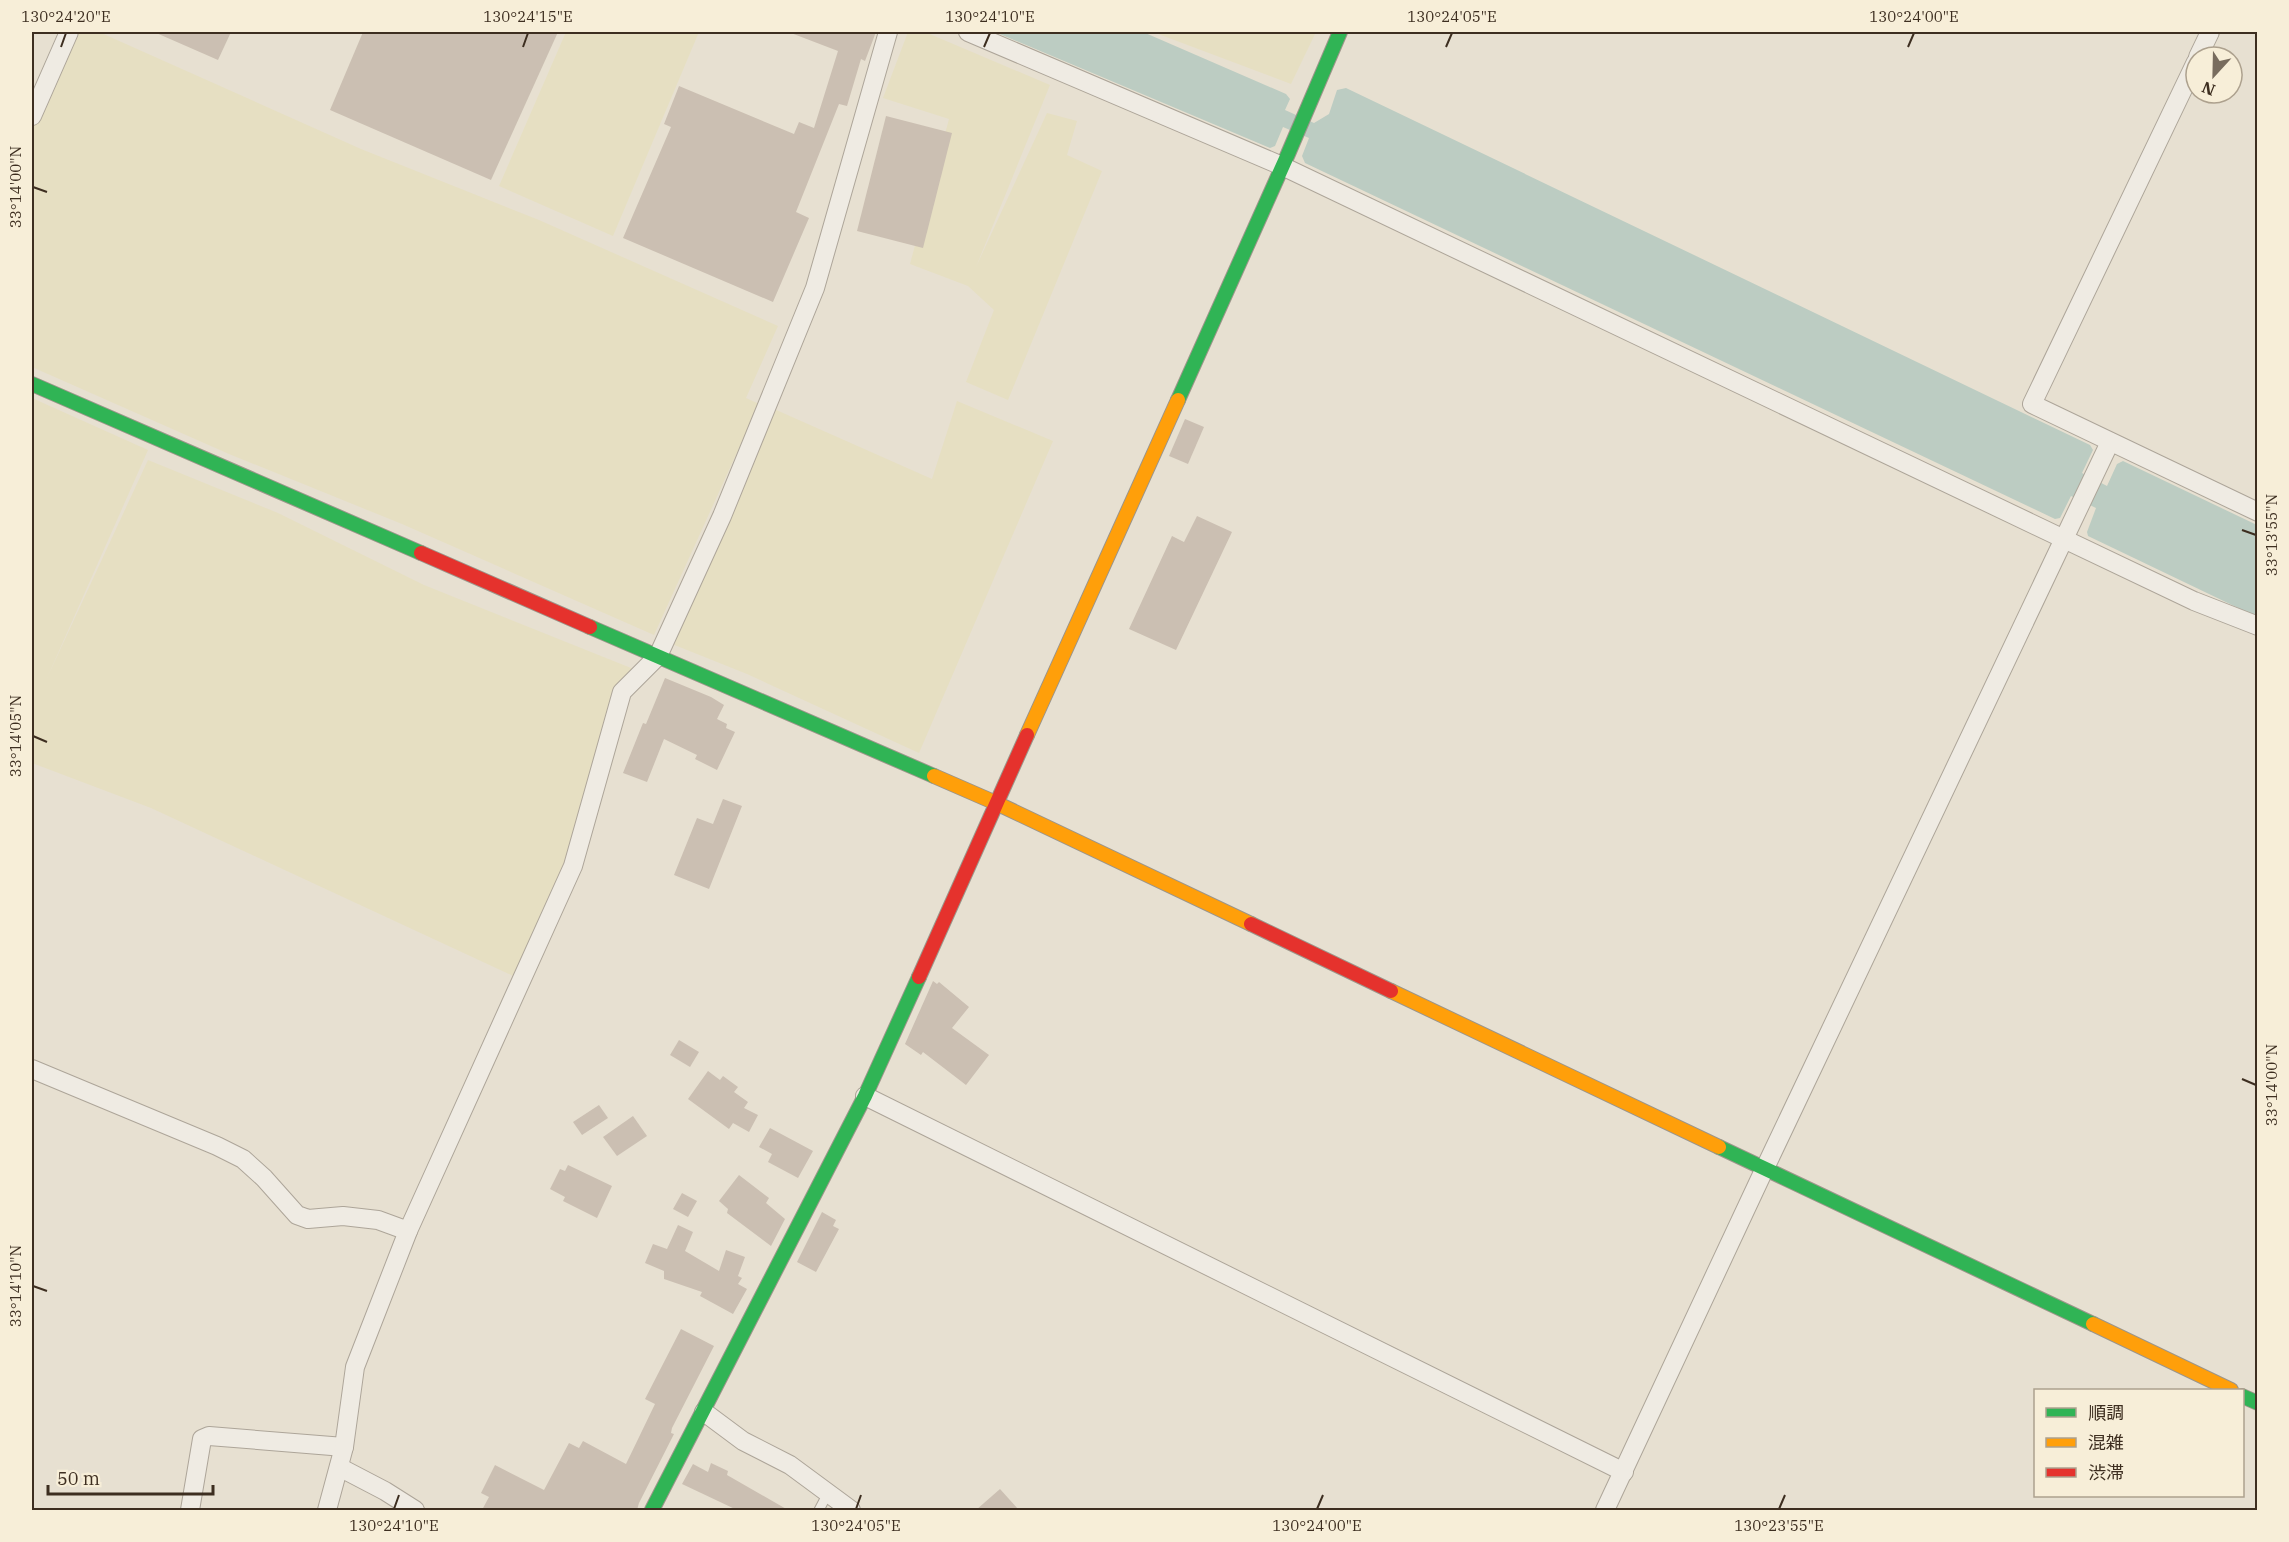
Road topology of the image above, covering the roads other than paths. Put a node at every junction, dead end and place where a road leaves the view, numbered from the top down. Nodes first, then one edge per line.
1 (69, 32) edge
2 (888, 32) edge
3 (968, 32) edge
4 (1340, 32) edge
5 (2184, 87) edge
6 (32, 116) edge
7 (1285, 160) junction
8 (32, 384) edge
9 (2110, 442) junction
10 (2258, 512) edge
11 (2067, 533) junction
12 (2258, 626) edge
13 (658, 656) junction
14 (996, 803) junction
15 (32, 1069) edge
16 (865, 1096) junction
17 (1765, 1168) junction
18 (408, 1231) junction
19 (2229, 1389) edge
20 (2244, 1397) edge
21 (2258, 1403) edge
22 (704, 1412) junction
23 (344, 1447) junction
24 (339, 1467) junction
25 (1624, 1472) junction
26 (828, 1493) junction
27 (190, 1510) edge
28 (327, 1510) edge
29 (415, 1510) edge
30 (652, 1510) edge
31 (819, 1510) edge
32 (851, 1510) edge
33 (1605, 1510) edge

1 - 6 street
2 - 13 street
3 - 7 street
4 - 7 street
5 - 9 street
7 - 11 street
7 - 14 street
8 - 13 street
9 - 10 street
9 - 11 street
11 - 12 street
11 - 17 street
13 - 14 street
13 - 18 street
14 - 16 street
14 - 17 street
15 - 18 street
16 - 22 street
16 - 25 street
17 - 19 street
17 - 25 street
18 - 23 street
20 - 21 street
22 - 26 street
22 - 30 street
23 - 24 street
23 - 27 street
24 - 28 street
24 - 29 street
25 - 33 street
26 - 31 lane
26 - 32 street

